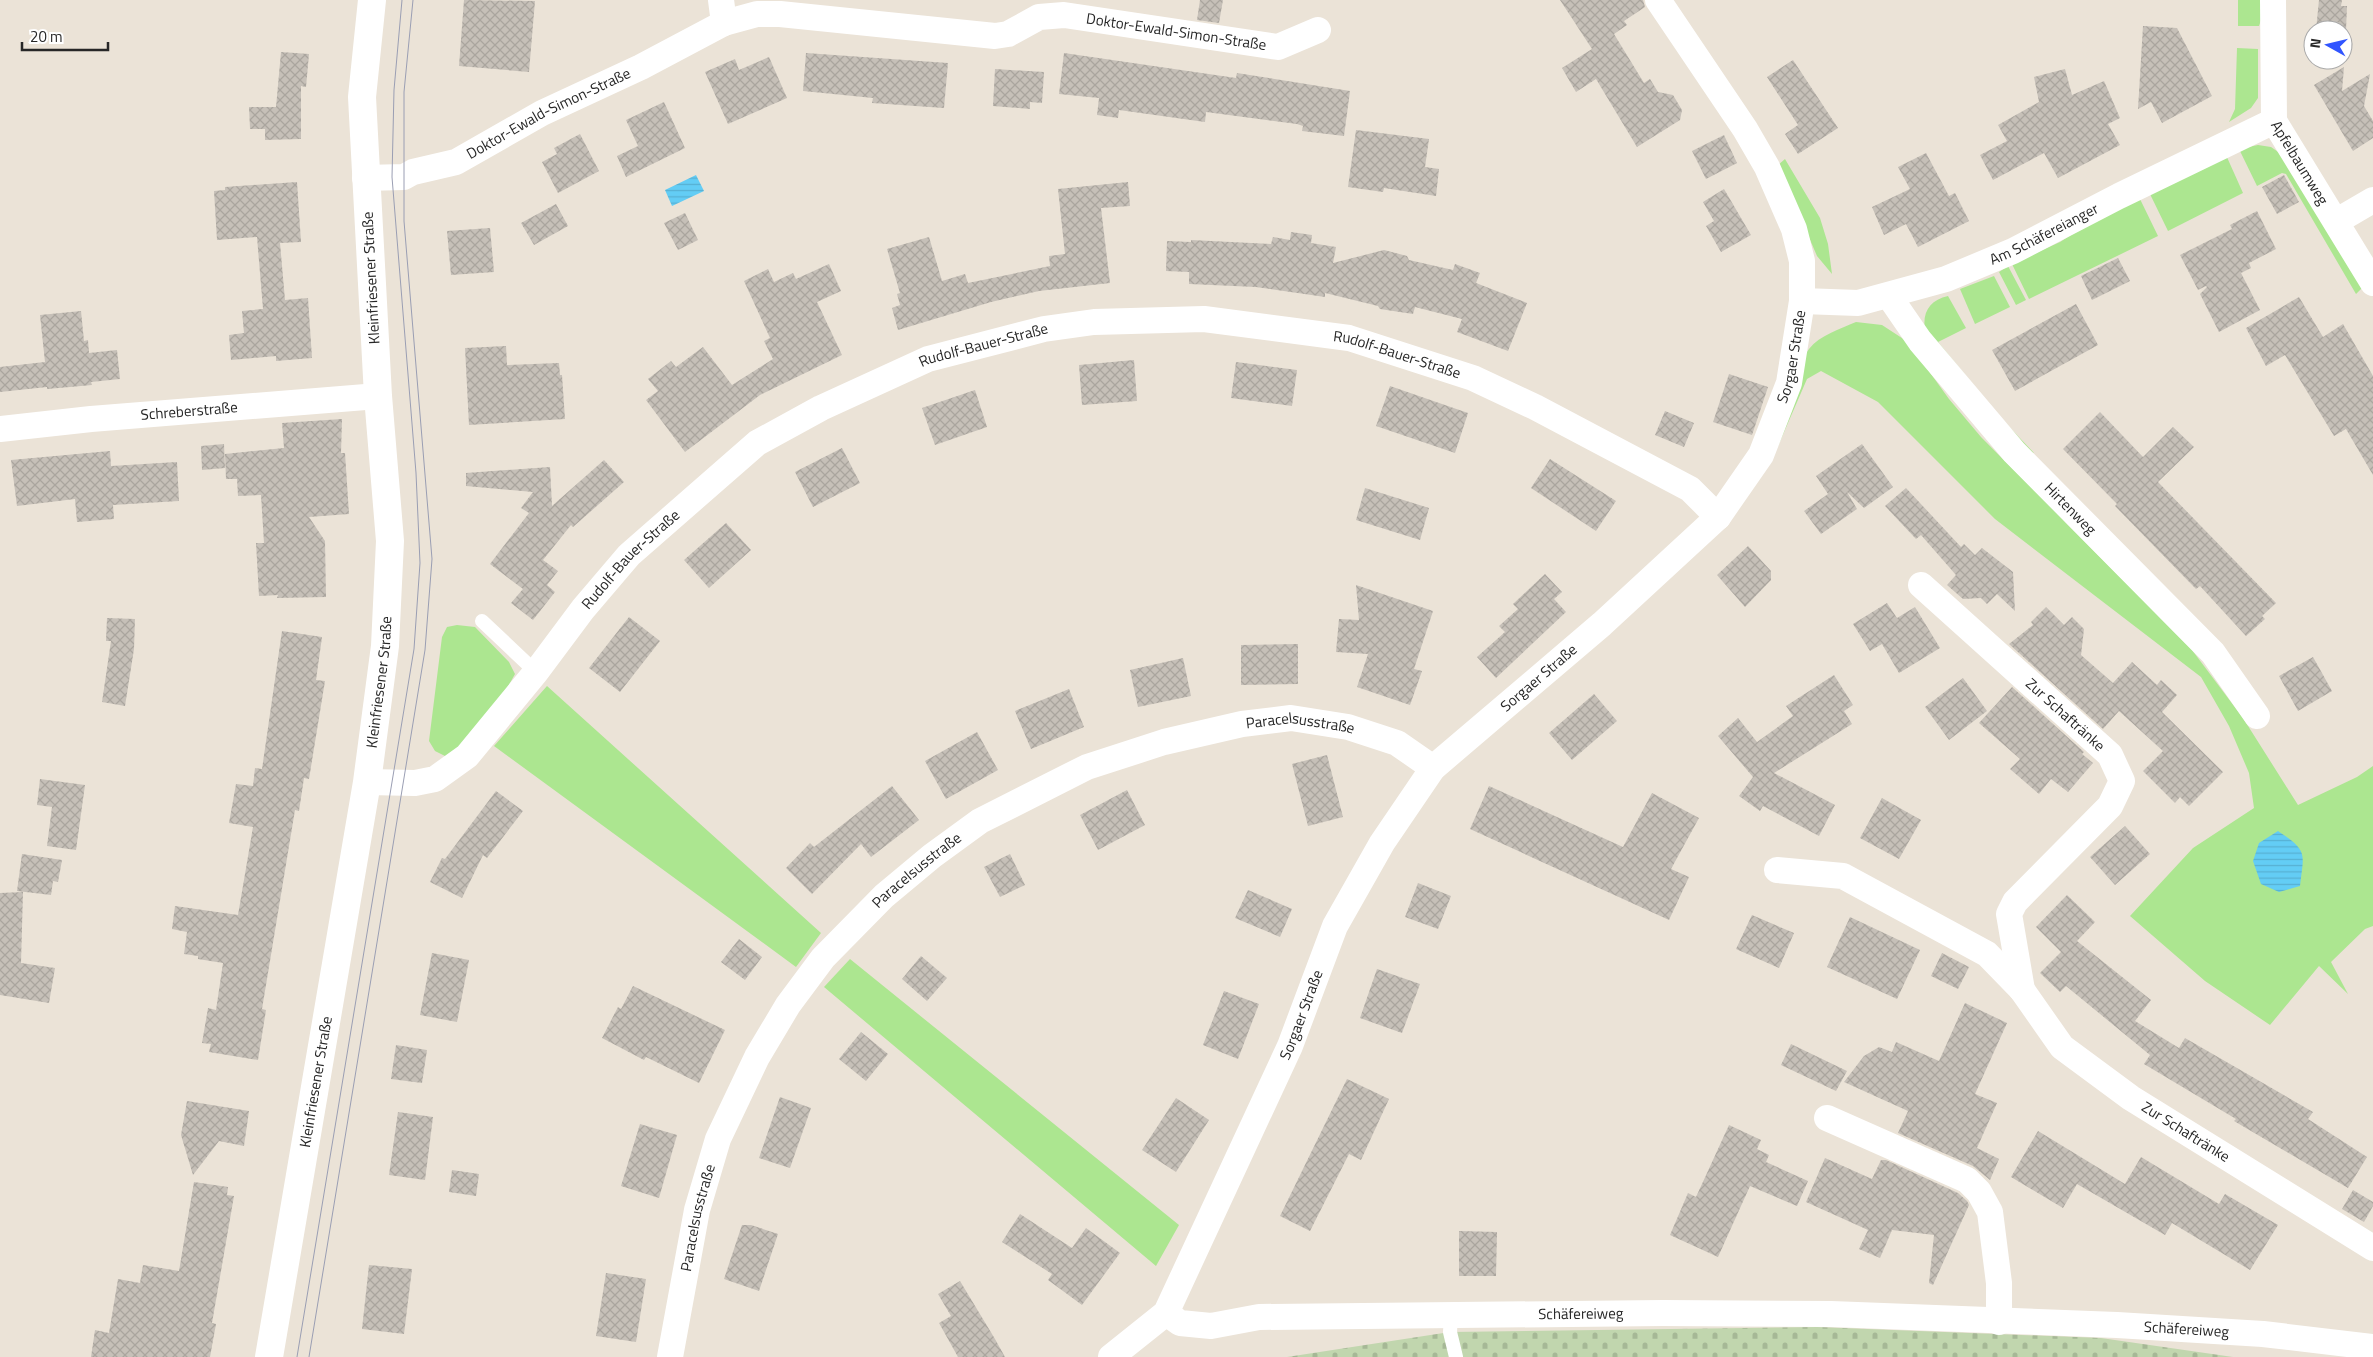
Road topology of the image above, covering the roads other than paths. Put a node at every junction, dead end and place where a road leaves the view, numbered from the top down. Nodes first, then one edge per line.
1 (372, 0) edge
2 (1658, 0) edge
3 (2273, 0) edge
4 (1032, 10) edge
5 (722, 11) edge
6 (1318, 30) dead end
7 (2274, 121) junction
8 (365, 178) junction
9 (2373, 200) edge
10 (2337, 221) junction
11 (2373, 283) edge
12 (1889, 296) junction
13 (1802, 301) junction
14 (378, 396) junction
15 (0, 430) edge
16 (1718, 518) junction
17 (1921, 585) dead end
18 (482, 620) dead end
19 (536, 672) junction
20 (2257, 716) dead end
21 (1434, 768) junction
22 (367, 782) junction
23 (1777, 870) dead end
24 (2022, 990) junction
25 (1827, 1118) dead end
26 (2373, 1248) edge
27 (1166, 1313) junction
28 (1452, 1316) junction
29 (2000, 1322) junction
30 (2373, 1347) edge
31 (1453, 1356) edge
32 (269, 1357) edge
33 (670, 1357) edge
34 (1112, 1357) edge

1 - 8 street, Kleinfriesener Straße
2 - 13 street, Sorgaer Straße
3 - 7 street, Apfelbaumweg
4 - 5 street, Doktor-Ewald-Simon-Straße
4 - 6 street, Doktor-Ewald-Simon-Straße
5 - 8 street, Doktor-Ewald-Simon-Straße
7 - 10 street, Apfelbaumweg
7 - 12 street, Am Schäfereianger
8 - 14 street, Kleinfriesener Straße
9 - 10 street
10 - 11 street, Apfelbaumweg
12 - 13 street, Am Schäfereianger
12 - 20 street, Hirtenweg
13 - 16 street, Sorgaer Straße
14 - 15 street, Schreberstraße
14 - 22 street, Kleinfriesener Straße
16 - 19 street, Rudolf-Bauer-Straße
16 - 21 street, Sorgaer Straße
17 - 24 street, Zur Schaftränke
18 - 19 lane
19 - 22 street, Rudolf-Bauer-Straße
21 - 27 street, Sorgaer Straße
21 - 33 street, Paracelsusstraße
22 - 32 street, Kleinfriesener Straße
23 - 24 street, Zur Schaftränke
24 - 26 street, Zur Schaftränke
25 - 29 street
27 - 28 street, Schäfereiweg
27 - 34 street, Sorgaer Straße
28 - 29 street, Schäfereiweg
28 - 31 lane
29 - 30 street, Schäfereiweg

